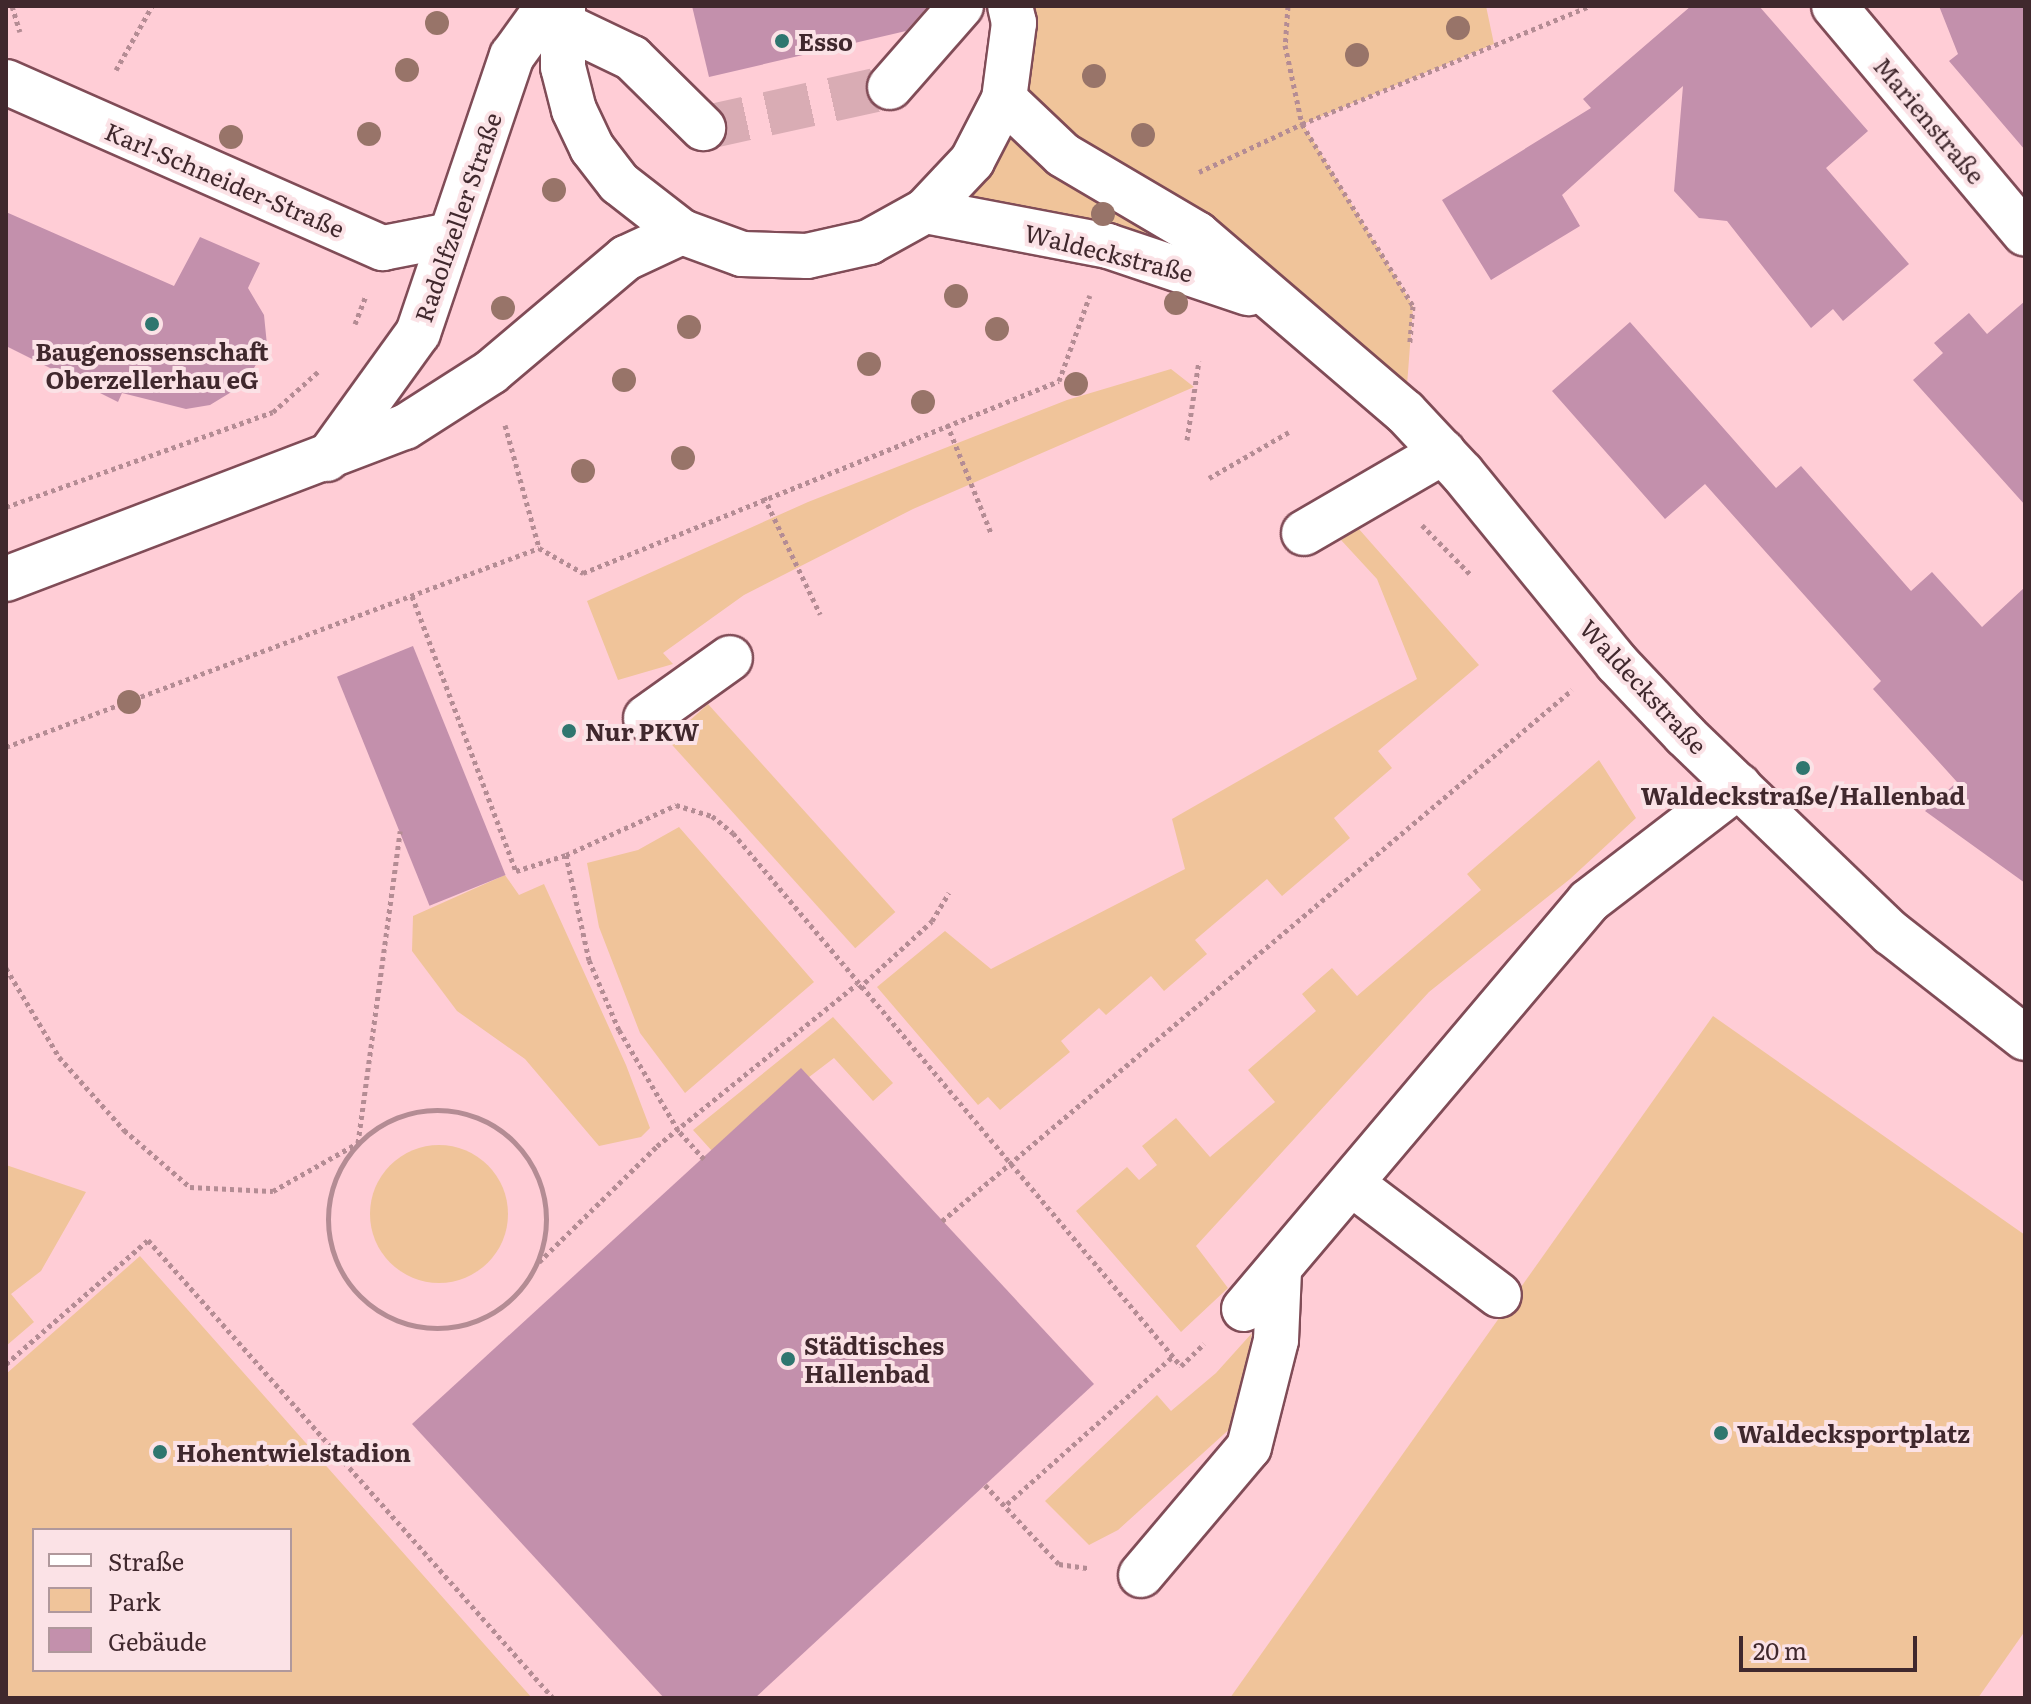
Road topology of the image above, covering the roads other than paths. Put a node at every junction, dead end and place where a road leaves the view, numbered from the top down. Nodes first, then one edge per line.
1 (961, 6) edge
2 (1834, 6) edge
3 (557, 12) edge
4 (1018, 12) edge
5 (6, 82) edge
6 (890, 87) tunnel mouth
7 (1004, 99) junction
8 (703, 128) dead end
9 (925, 211) junction
10 (682, 232) junction
11 (2025, 234) edge
12 (450, 235) junction
13 (1288, 309) junction
14 (1443, 452) junction
15 (327, 460) junction
16 (1304, 533) dead end
17 (6, 579) edge
18 (730, 658) dead end
19 (646, 718) dead end
20 (1739, 786) junction
21 (2025, 1038) edge
22 (1352, 1184) junction
23 (1279, 1272) junction
24 (1499, 1295) dead end
25 (1244, 1309) dead end
26 (1141, 1575) road end

1 - 6 street
2 - 11 street, Marienstraße
3 - 8 street
3 - 10 street
3 - 12 street, Radolfzeller Straße
4 - 7 street
5 - 12 street, Karl-Schneider-Straße
7 - 9 street
7 - 13 street, Waldeckstraße
9 - 10 street
9 - 13 street, Waldeckstraße
10 - 15 street
12 - 15 street, Radolfzeller Straße
13 - 14 street, Waldeckstraße
14 - 16 street
14 - 20 street, Waldeckstraße
15 - 17 street
18 - 19 street
20 - 21 street, Waldeckstraße
20 - 22 street
22 - 23 street
22 - 24 street
23 - 25 street
23 - 26 street

